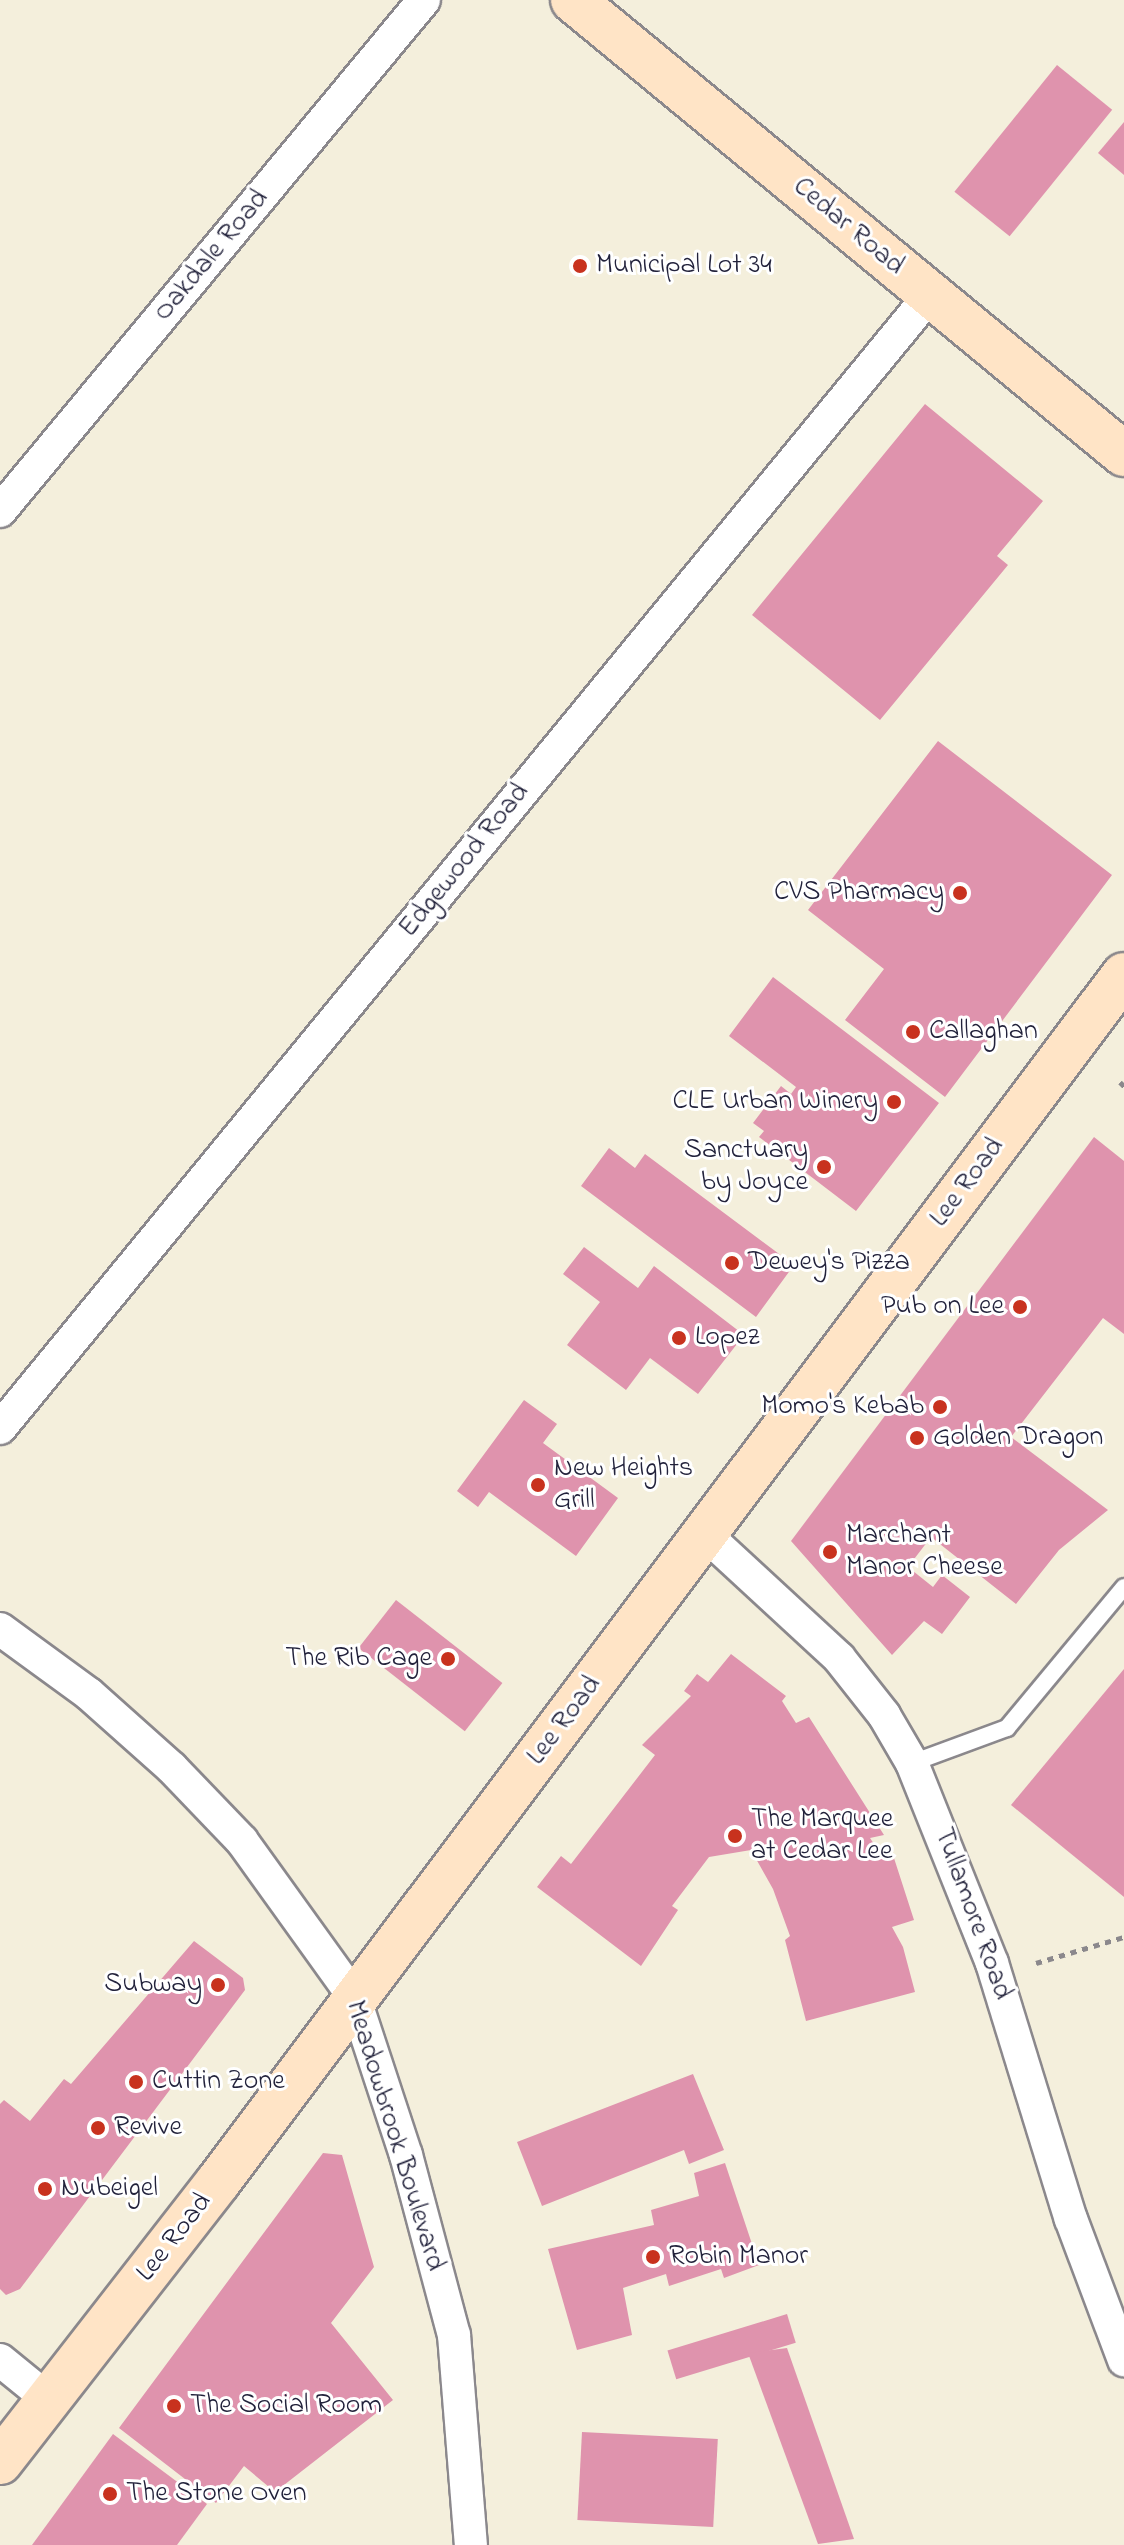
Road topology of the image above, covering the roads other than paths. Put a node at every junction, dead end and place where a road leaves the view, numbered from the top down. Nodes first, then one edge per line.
1 (424, 0) edge
2 (573, 0) edge
3 (930, 295) junction
4 (1124, 454) edge
5 (0, 511) edge
6 (1124, 975) edge
7 (0, 1428) edge
8 (707, 1536) junction
9 (1124, 1587) edge
10 (0, 1629) edge
11 (912, 1763) junction
12 (354, 1997) junction
13 (0, 2360) edge
14 (1124, 2360) edge
15 (48, 2399) junction
16 (0, 2462) edge
17 (471, 2545) edge

1 - 5 street, Oakdale Road
2 - 3 main road, Cedar Road
3 - 4 main road, Cedar Road
3 - 7 street, Edgewood Road
6 - 8 main road, Lee Road
8 - 11 street, Tullamore Road
8 - 12 main road, Lee Road
9 - 11 lane
10 - 12 street, Meadowbrook Boulevard
11 - 14 street, Tullamore Road
12 - 15 main road, Lee Road
12 - 17 street, Meadowbrook Boulevard
13 - 15 street
15 - 16 main road, Lee Road

